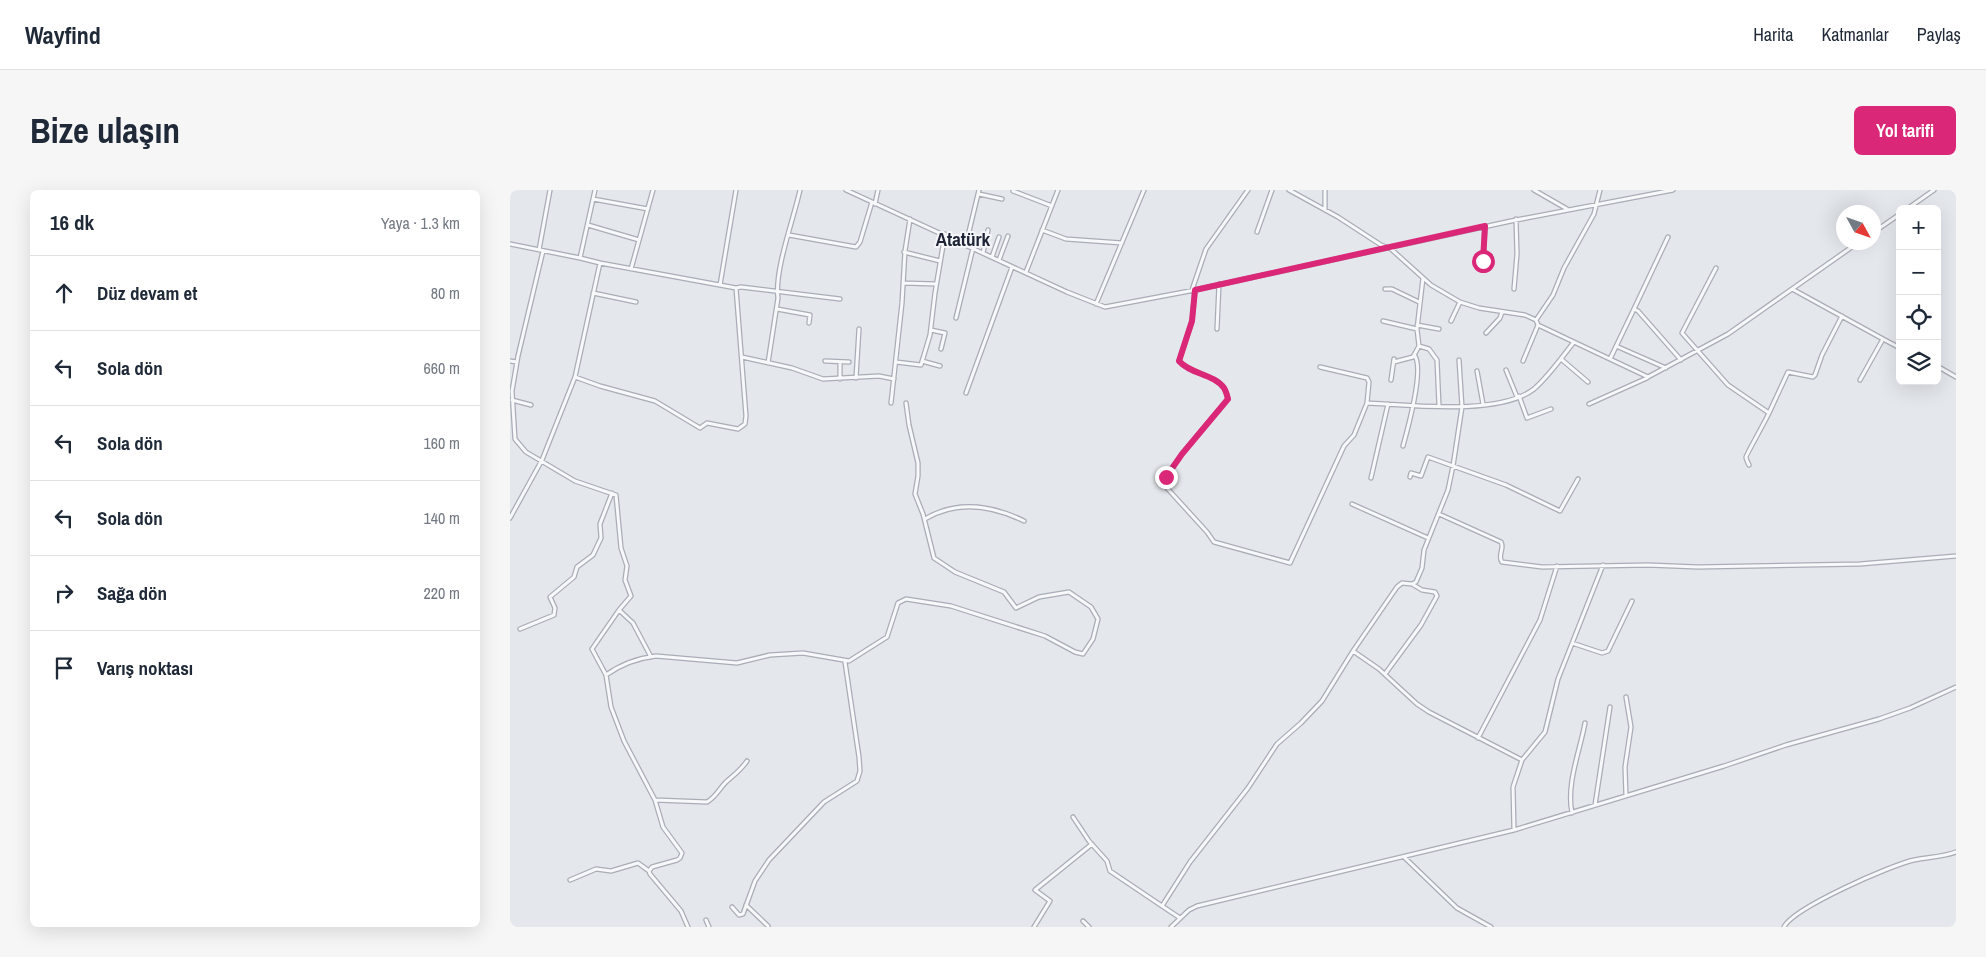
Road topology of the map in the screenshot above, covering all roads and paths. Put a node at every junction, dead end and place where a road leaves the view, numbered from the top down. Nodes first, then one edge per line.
1 (550, 190) edge
2 (595, 190) edge
3 (653, 190) edge
4 (736, 190) edge
5 (800, 190) edge
6 (846, 190) edge
7 (878, 190) edge
8 (1058, 190) edge
9 (1144, 190) edge
10 (1248, 190) edge
11 (1272, 190) edge
12 (1289, 190) edge
13 (1325, 190) edge
14 (1534, 190) edge
15 (1600, 190) edge
16 (1673, 190) edge
17 (1934, 190) edge
18 (1013, 191) edge
19 (979, 192) edge
20 (1002, 199) dead end
21 (593, 200) junction
22 (874, 203) junction
23 (1595, 203) junction
24 (1913, 205) edge
25 (1052, 206) junction
26 (1567, 209) junction
27 (648, 210) junction
28 (1325, 210) junction
29 (1896, 217) edge
30 (910, 219) junction
31 (1516, 220) junction
32 (588, 224) junction
33 (1485, 226) junction
34 (1881, 227) edge
35 (988, 230) dead end
36 (1042, 230) junction
37 (1257, 232) dead end
38 (944, 234) junction
39 (789, 235) junction
40 (1008, 236) dead end
41 (999, 237) dead end
42 (1668, 237) dead end
43 (639, 240) junction
44 (1122, 243) junction
45 (510, 244) edge
46 (966, 244) junction
47 (973, 248) junction
48 (1388, 248) junction
49 (1848, 250) edge
50 (541, 251) junction
51 (904, 252) junction
52 (983, 253) junction
53 (992, 257) junction
54 (580, 258) junction
55 (998, 260) junction
56 (940, 261) junction
57 (1483, 261) dead end
58 (600, 263) junction
59 (1012, 267) junction
60 (1716, 268) dead end
61 (631, 269) junction
62 (1026, 272) junction
63 (1423, 277) junction
64 (903, 283) junction
65 (936, 284) junction
66 (1219, 284) junction
67 (720, 286) junction
68 (736, 288) junction
69 (1386, 289) dead end
70 (1514, 289) dead end
71 (777, 290) junction
72 (1193, 290) junction
73 (1794, 290) junction
74 (594, 293) junction
75 (840, 299) dead end
76 (636, 302) dead end
77 (1420, 302) junction
78 (1460, 302) junction
79 (1096, 304) junction
80 (776, 309) junction
81 (1634, 309) junction
82 (1502, 312) junction
83 (1842, 316) junction
84 (956, 318) dead end
85 (1536, 320) junction
86 (1383, 321) dead end
87 (1451, 321) dead end
88 (810, 323) dead end
89 (1538, 325) junction
90 (1417, 327) junction
91 (859, 329) dead end
92 (1217, 329) dead end
93 (1439, 329) dead end
94 (931, 330) junction
95 (1486, 333) dead end
96 (1883, 339) junction
97 (1574, 342) junction
98 (1419, 346) junction
99 (1616, 346) junction
100 (1896, 346) edge
101 (941, 349) dead end
102 (1697, 352) junction
103 (742, 356) junction
104 (1415, 356) junction
105 (1610, 358) junction
106 (1561, 359) junction
107 (1459, 360) dead end
108 (1523, 360) dead end
109 (1681, 360) junction
110 (510, 361) edge
111 (825, 361) dead end
112 (922, 361) junction
113 (517, 362) junction
114 (840, 362) junction
115 (848, 362) dead end
116 (896, 362) junction
117 (768, 363) junction
118 (940, 366) dead end
119 (1320, 367) dead end
120 (1666, 368) junction
121 (1941, 368) edge
122 (1506, 370) dead end
123 (1477, 371) dead end
124 (1956, 376) edge
125 (1648, 377) junction
126 (575, 378) junction
127 (856, 378) junction
128 (840, 379) junction
129 (894, 379) junction
130 (1391, 380) dead end
131 (1860, 380) dead end
132 (1588, 382) dead end
133 (966, 392) dead end
134 (1518, 396) junction
135 (512, 400) junction
136 (891, 403) dead end
137 (906, 403) dead end
138 (1367, 403) junction
139 (1388, 404) junction
140 (1483, 404) junction
141 (1589, 404) dead end
142 (531, 405) dead end
143 (1414, 405) junction
144 (1439, 406) junction
145 (1462, 407) junction
146 (1551, 409) dead end
147 (1769, 413) junction
148 (1403, 446) dead end
149 (542, 460) junction
150 (1749, 465) dead end
151 (1453, 466) junction
152 (1410, 477) dead end
153 (1371, 478) dead end
154 (1578, 479) dead end
155 (612, 493) junction
156 (1352, 504) dead end
157 (1438, 514) junction
158 (510, 518) edge
159 (924, 520) junction
160 (1024, 521) dead end
161 (1428, 538) junction
162 (1956, 556) edge
163 (1603, 565) junction
164 (1557, 566) junction
165 (1411, 584) junction
166 (1632, 601) dead end
167 (619, 610) junction
168 (520, 629) dead end
169 (1572, 644) junction
170 (1353, 651) junction
171 (651, 657) junction
172 (845, 662) junction
173 (1384, 674) junction
174 (606, 675) junction
175 (1956, 687) edge
176 (1626, 697) dead end
177 (1610, 707) dead end
178 (1585, 723) dead end
179 (1478, 738) junction
180 (1522, 760) junction
181 (747, 762) dead end
182 (1626, 796) junction
183 (655, 800) junction
184 (1595, 805) junction
185 (1572, 812) junction
186 (1073, 817) dead end
187 (1514, 830) junction
188 (1092, 844) junction
189 (1956, 852) edge
190 (1404, 857) junction
191 (650, 871) junction
192 (570, 880) dead end
193 (746, 905) junction
194 (1162, 906) junction
195 (732, 907) dead end
196 (1180, 918) junction
197 (706, 920) dead end
198 (1083, 921) dead end
199 (768, 926) dead end
200 (1088, 926) edge
201 (688, 927) edge
202 (709, 927) edge
203 (1034, 927) edge
204 (1171, 927) edge
205 (1490, 927) edge
206 (1784, 927) edge

1 - 50 street
2 - 21 street
3 - 27 street
4 - 67 street
5 - 39 street
6 - 22 street
7 - 22 street
8 - 25 street
9 - 44 street
10 - 72 street
11 - 37 street
12 - 28 street
13 - 28 street
14 - 26 street
15 - 23 street
16 - 23 street
17 - 24 street
18 - 25 street
19 - 20 street
19 - 46 street
21 - 27 street
21 - 32 street
22 - 30 street
22 - 39 street
23 - 26 street
23 - 85 street
25 - 36 street
26 - 31 street
27 - 43 street
28 - 48 street
29 - 34 street
30 - 38 street
30 - 51 street
31 - 33 street
31 - 70 street
32 - 43 street
32 - 54 street
33 - 48 street
33 - 57 street
35 - 52 street
36 - 44 street
36 - 62 street
38 - 46 street
38 - 56 street
39 - 71 street
40 - 55 street
41 - 53 street
42 - 81 street
43 - 61 street
44 - 79 street
45 - 50 street
46 - 47 street
47 - 52 street
47 - 84 street
48 - 63 street
48 - 66 street
49 - 73 street
50 - 54 street
50 - 113 street
51 - 56 street
51 - 64 street
52 - 53 street
53 - 55 street
54 - 58 street
55 - 59 street
56 - 65 street
58 - 61 street
58 - 74 street
59 - 62 street
59 - 133 street
60 - 102 street
61 - 67 street
62 - 79 street
63 - 77 street
63 - 78 street
64 - 65 street
64 - 116 street
65 - 94 street
66 - 72 street
66 - 92 street
67 - 68 street
68 - 71 street
68 - 103 street
69 - 77 street
71 - 75 street
71 - 80 street
72 - 79 street
72 - 138 street
73 - 83 street
73 - 102 street
74 - 76 street
74 - 126 street
77 - 90 street
78 - 82 street
78 - 87 street
80 - 88 street
80 - 117 street
81 - 99 street
81 - 109 street
82 - 85 street
82 - 95 street
83 - 96 street
83 - 147 street
85 - 89 street
86 - 90 street
89 - 97 street
89 - 108 street
90 - 93 street
90 - 98 street
91 - 127 street
94 - 101 street
94 - 112 street
96 - 100 street
96 - 131 street
97 - 105 street
97 - 106 street
98 - 104 street
98 - 144 street
99 - 105 street
99 - 120 street
102 - 109 street
102 - 147 street
103 - 117 street
103 - 126 street
104 - 130 street
104 - 143 street
105 - 125 street
106 - 132 street
106 - 134 street
107 - 145 street
109 - 120 street
110 - 113 street
111 - 114 street
112 - 116 street
112 - 118 street
113 - 135 street
114 - 115 street
114 - 128 street
116 - 129 street
117 - 128 street
119 - 138 street
120 - 125 street
121 - 124 street
122 - 134 street
123 - 140 street
125 - 141 street
126 - 149 street
127 - 128 street
127 - 129 street
129 - 136 street
134 - 140 street
134 - 146 street
135 - 142 street
135 - 149 street
137 - 159 street
138 - 139 street
139 - 143 street
139 - 153 street
140 - 145 street
143 - 144 street
143 - 148 street
144 - 145 street
145 - 151 street
147 - 150 street
149 - 155 street
149 - 158 street
151 - 152 street
151 - 154 street
151 - 157 street
155 - 167 street
155 - 168 street
156 - 161 street
157 - 161 street
157 - 164 street
159 - 160 street
159 - 172 street
161 - 165 street
162 - 163 street
163 - 164 street
163 - 169 street
164 - 179 street
165 - 170 street
165 - 173 street
166 - 169 street
167 - 171 street
167 - 174 street
169 - 180 street
170 - 173 street
170 - 194 street
171 - 172 street
171 - 174 street
172 - 193 street
173 - 179 street
174 - 183 street
175 - 182 street
176 - 182 street
177 - 184 street
178 - 185 street
179 - 180 street
180 - 187 street
181 - 183 street
182 - 184 street
183 - 191 street
184 - 185 street
185 - 187 street
186 - 188 street
187 - 190 street
188 - 194 street
188 - 203 street
189 - 206 street
190 - 196 street
190 - 205 street
191 - 192 street
191 - 201 street
193 - 195 street
193 - 199 street
194 - 196 street
196 - 204 street
197 - 202 street
198 - 200 street

